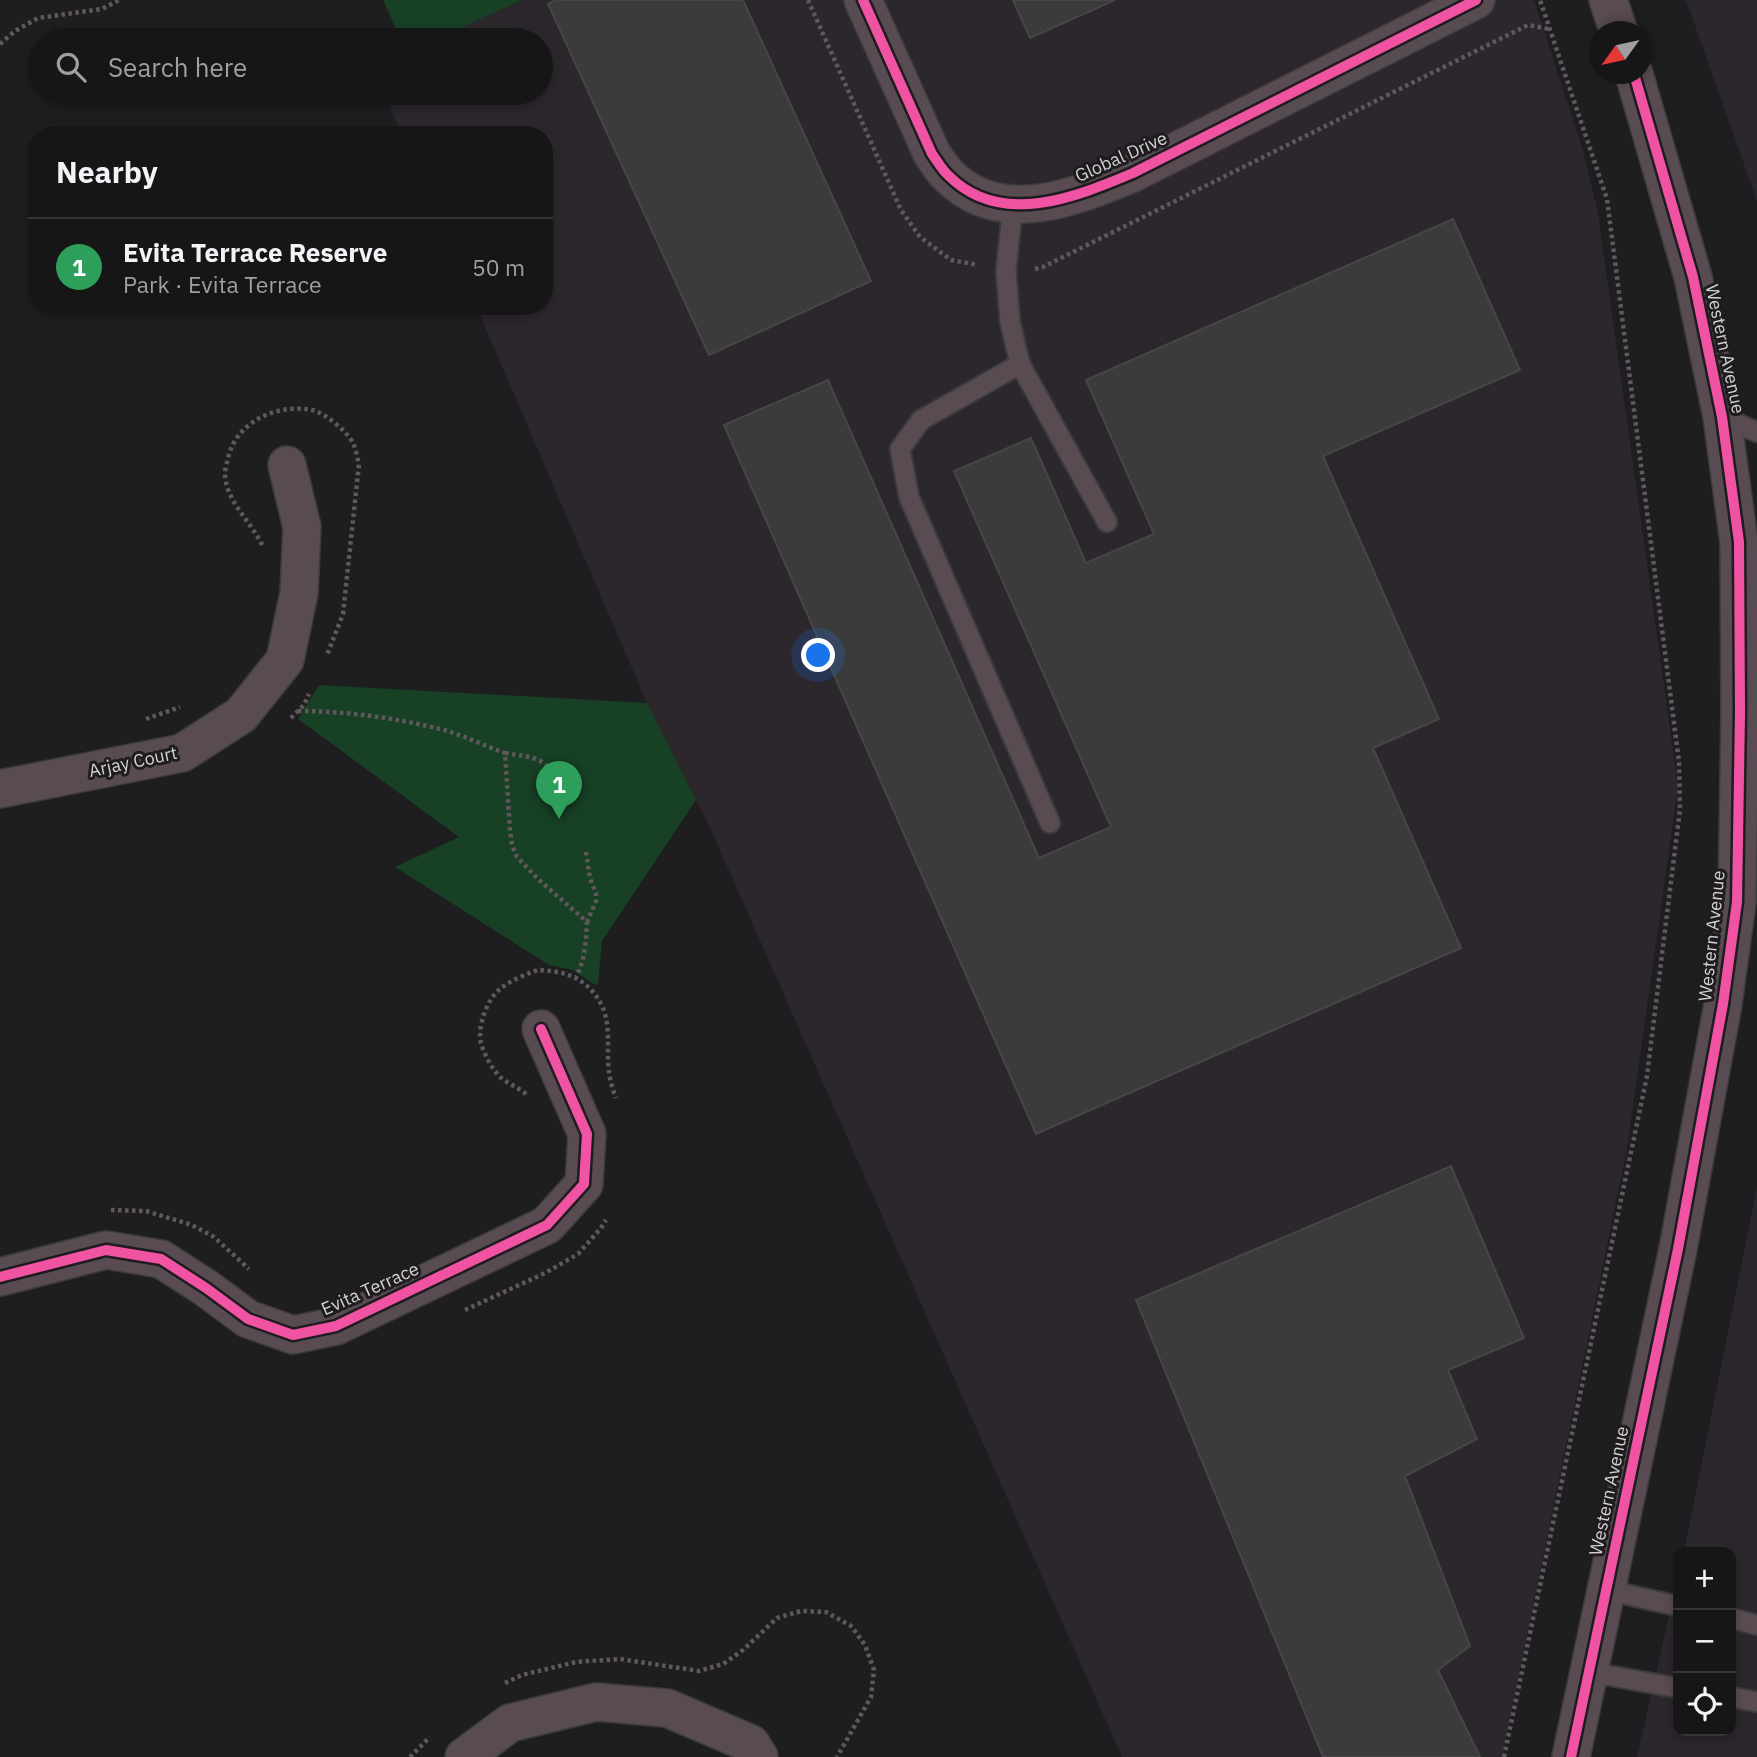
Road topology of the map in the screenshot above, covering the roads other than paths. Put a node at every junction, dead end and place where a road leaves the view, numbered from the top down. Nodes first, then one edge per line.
1 (863, 0) edge
2 (1476, 0) edge
3 (1608, 0) edge
4 (1615, 21) edge
5 (1637, 84) edge
6 (1013, 204) junction
7 (1020, 364) junction
8 (1722, 417) junction
9 (1757, 432) edge
10 (287, 465) dead end
11 (1107, 522) dead end
12 (0, 789) edge
13 (1050, 823) dead end
14 (541, 1029) dead end
15 (0, 1277) edge
16 (1606, 1590) junction
17 (1673, 1605) edge
18 (1736, 1619) edge
19 (1757, 1625) edge
20 (1589, 1672) junction
21 (1673, 1687) edge
22 (1736, 1698) edge
23 (1757, 1702) edge
24 (464, 1757) edge
25 (759, 1757) edge
26 (1571, 1757) edge

1 - 6 street, Global Drive
2 - 6 street, Global Drive
3 - 4 street
5 - 8 street, Western Avenue
6 - 7 lane
7 - 11 lane
7 - 13 lane
8 - 9 lane
8 - 16 street, Western Avenue
10 - 12 street, Arjay Court
14 - 15 street, Evita Terrace
16 - 17 lane
16 - 20 street, Western Avenue
18 - 19 lane
20 - 21 lane
20 - 26 street, Western Avenue
22 - 23 lane
24 - 25 street

